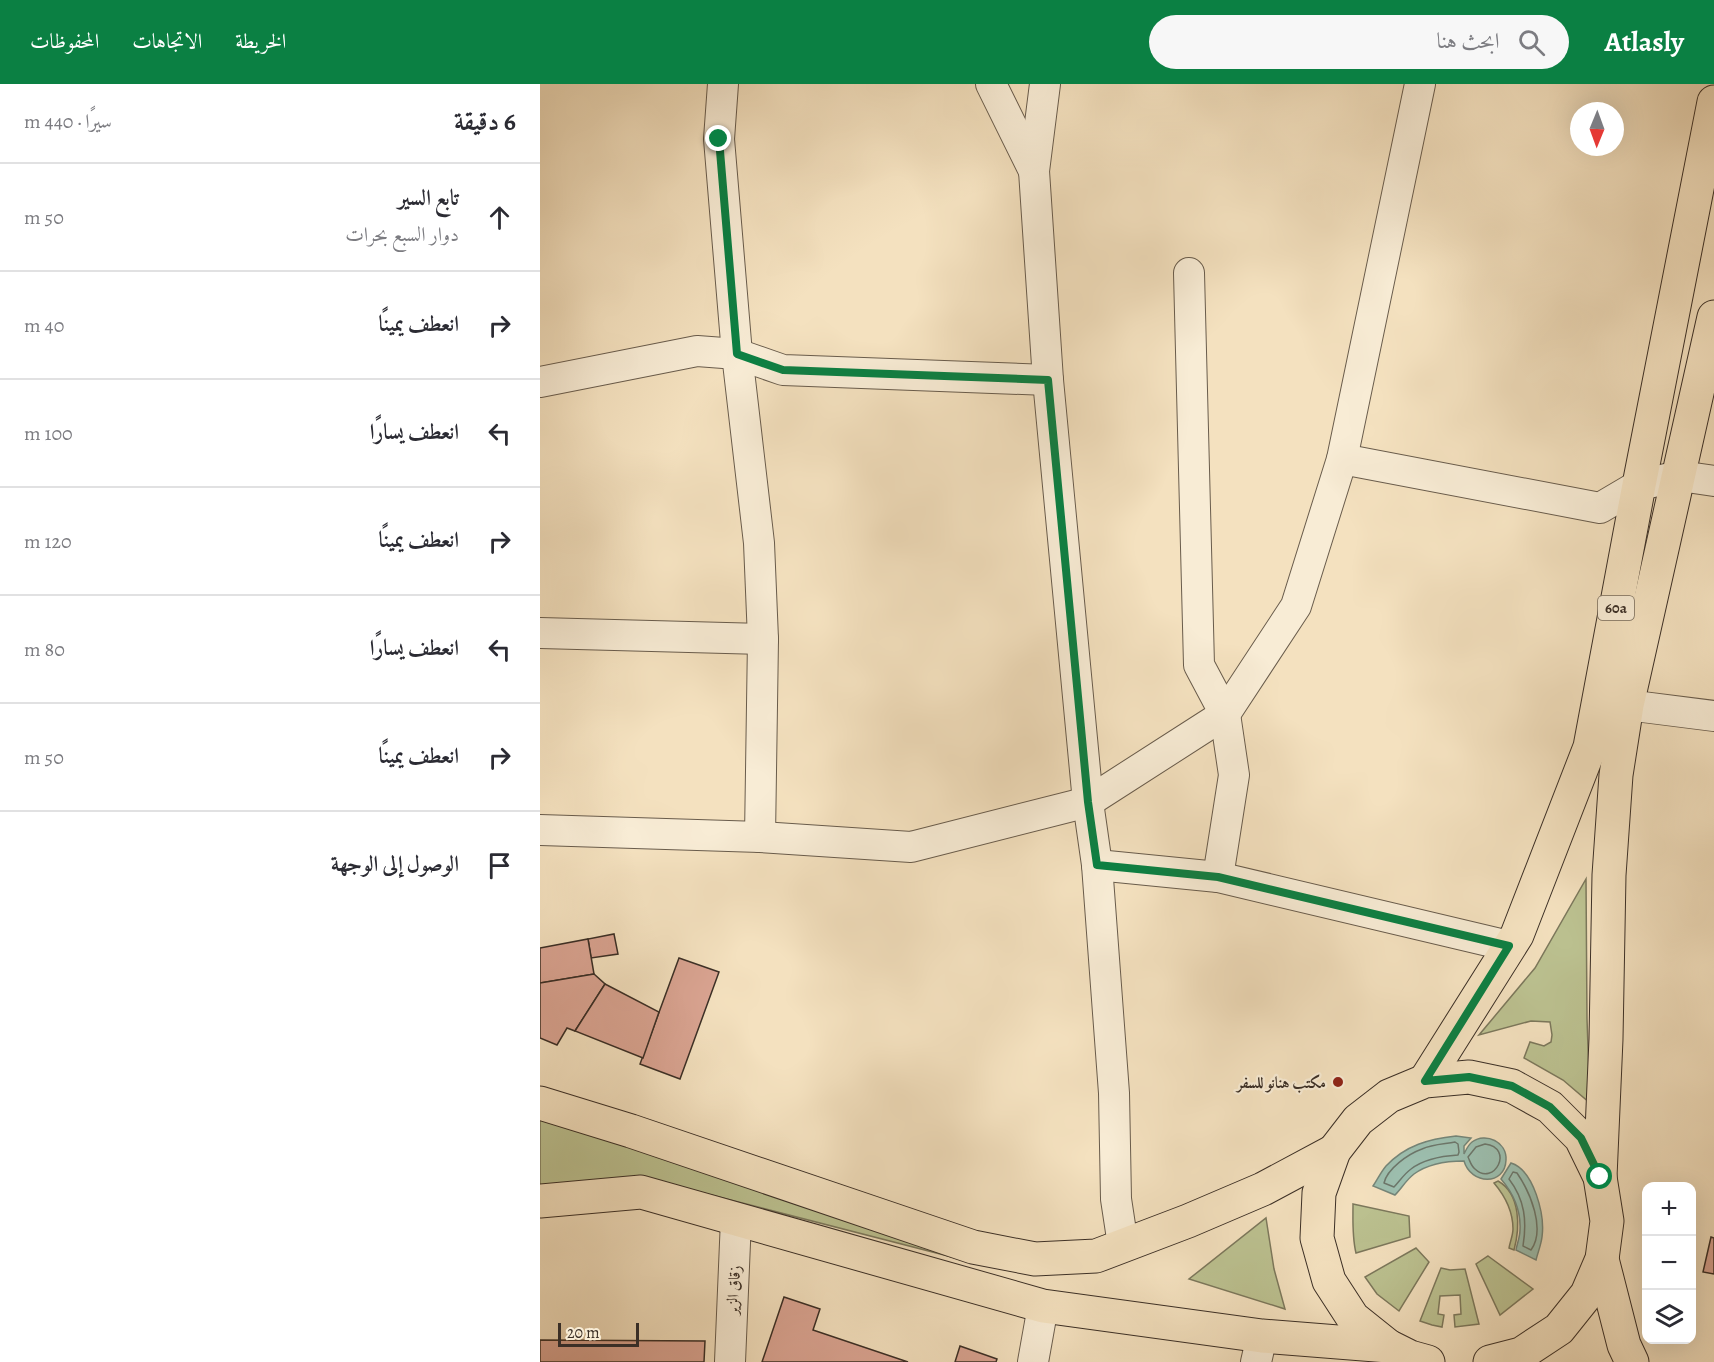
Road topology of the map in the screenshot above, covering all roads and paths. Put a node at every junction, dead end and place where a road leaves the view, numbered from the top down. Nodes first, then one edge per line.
1 (723, 84) edge
2 (992, 84) edge
3 (1045, 84) edge
4 (1420, 84) edge
5 (1714, 102) edge
6 (1034, 171) junction
7 (1189, 273) dead end
8 (1714, 317) edge
9 (737, 354) junction
10 (1048, 380) junction
11 (540, 382) edge
12 (1342, 459) junction
13 (1680, 476) junction
14 (1714, 481) edge
15 (1639, 485) junction
16 (540, 633) edge
17 (763, 639) junction
18 (1627, 705) junction
19 (1225, 714) junction
20 (1714, 716) edge
21 (1088, 802) junction
22 (540, 830) edge
23 (760, 837) junction
24 (1097, 865) junction
25 (1218, 877) junction
26 (1509, 946) junction
27 (1425, 1081) junction
28 (540, 1103) edge
29 (1334, 1151) junction
30 (1600, 1177) junction
31 (540, 1201) edge
32 (736, 1219) junction
33 (1124, 1245) junction
34 (1602, 1259) junction
35 (1043, 1306) junction
36 (1259, 1349) edge
37 (1410, 1357) edge
38 (729, 1362) edge
39 (1033, 1362) edge
40 (1490, 1362) edge
41 (1632, 1362) edge

1 - 9 street
2 - 6 street
3 - 6 street
4 - 12 street
5 - 15 main road, 60a
6 - 10 street
7 - 19 street
8 - 13 main road, 60a
9 - 10 street
9 - 11 street
9 - 17 street
10 - 21 street
12 - 15 street
12 - 19 street
13 - 14 street
13 - 15 street
13 - 18 main road, 60a
15 - 26 main road, 60a
16 - 17 street
17 - 23 street
18 - 20 street
18 - 30 main road, 60a
19 - 21 street
19 - 25 street
21 - 23 street
21 - 24 street
22 - 23 street
24 - 25 street
24 - 33 street
25 - 26 street
26 - 27 main road, 60a
27 - 29 main road
27 - 30 main road
28 - 33 main road
29 - 33 main road
29 - 37 main road
30 - 34 main road
31 - 32 main road
32 - 35 main road
32 - 38 street, زقاق الزير
34 - 40 main road
34 - 41 main road
35 - 36 main road
35 - 39 street
36 - 37 main road

